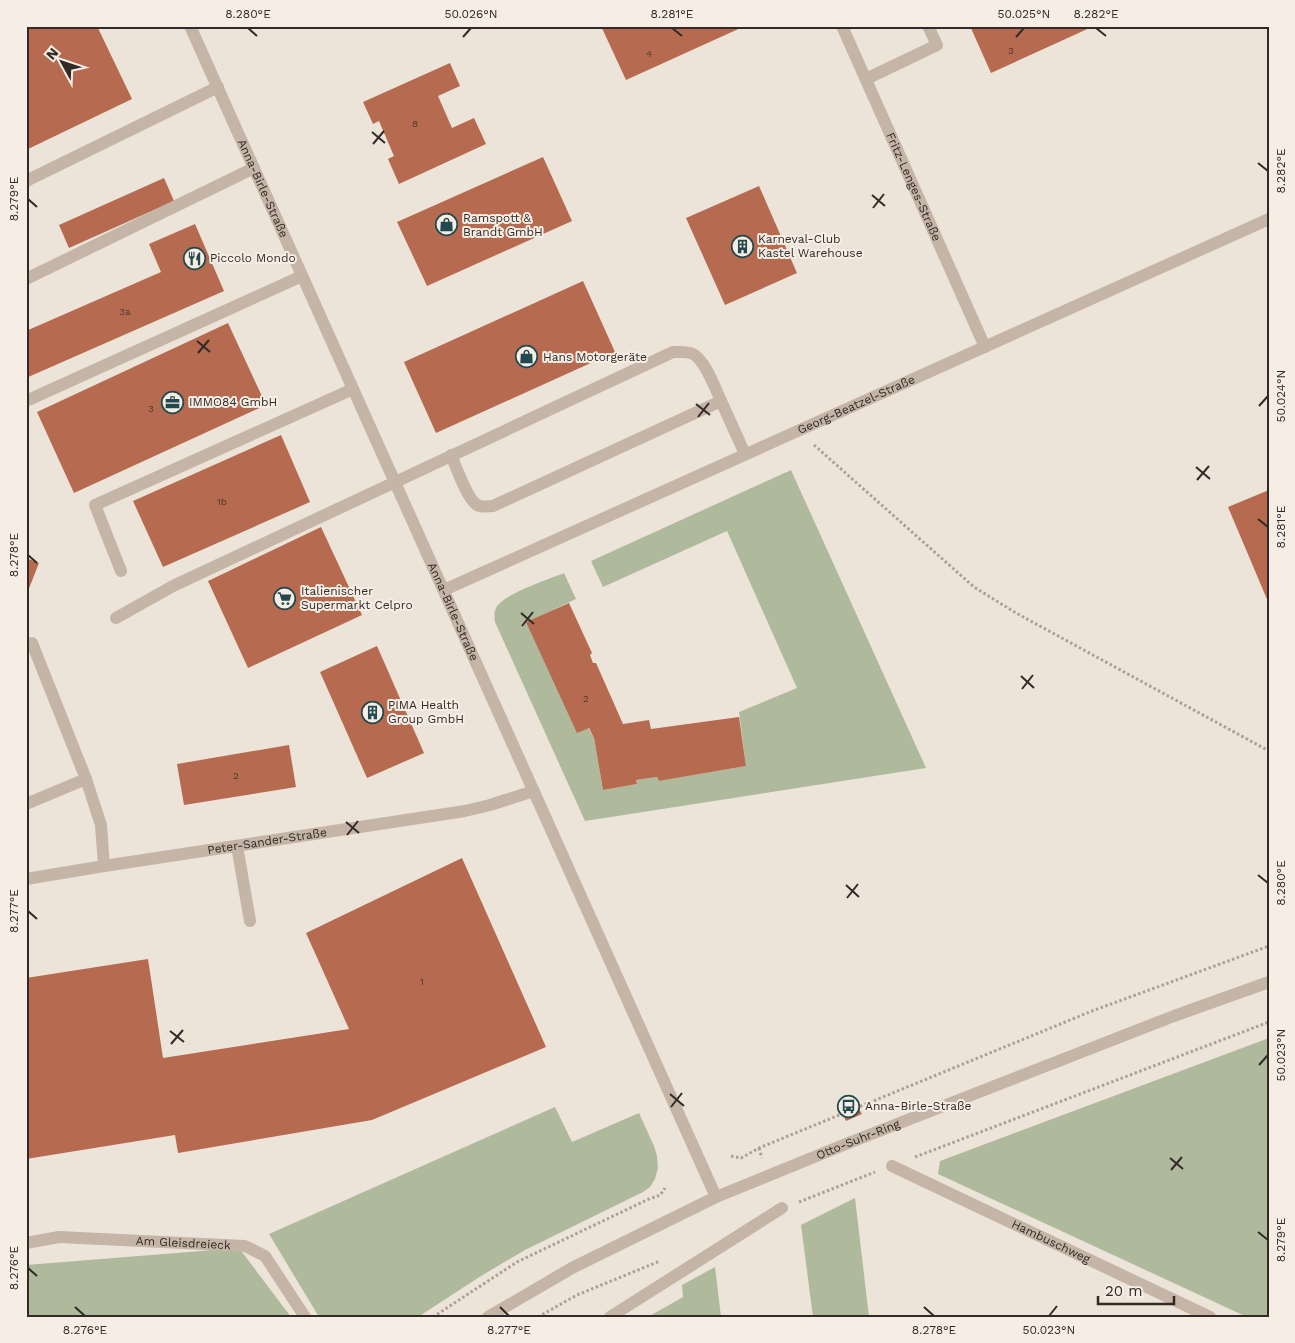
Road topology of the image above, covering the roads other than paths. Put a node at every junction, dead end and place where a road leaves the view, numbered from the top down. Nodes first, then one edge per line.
1 (190, 26) edge
2 (842, 26) edge
3 (928, 26) edge
4 (866, 79) junction
5 (218, 87) junction
6 (254, 168) junction
7 (26, 182) edge
8 (1269, 219) edge
9 (302, 276) junction
10 (26, 279) edge
11 (986, 347) junction
12 (353, 389) junction
13 (26, 400) edge
14 (721, 401) junction
15 (745, 454) junction
16 (451, 455) junction
17 (395, 482) junction
18 (121, 571) dead end
19 (444, 590) junction
20 (116, 618) dead end
21 (26, 646) edge
22 (86, 779) junction
23 (534, 791) junction
24 (26, 804) edge
25 (237, 846) junction
26 (104, 866) junction
27 (26, 879) edge
28 (250, 921) dead end
29 (1269, 982) edge
30 (892, 1166) road end
31 (716, 1197) junction
32 (782, 1208) road end
33 (26, 1243) edge
34 (305, 1317) edge
35 (488, 1317) edge
36 (610, 1317) edge
37 (1210, 1317) edge

1 - 5 street, Anna-Birle-Straße
2 - 4 street, Fritz-Lenges-Straße
3 - 4 street
4 - 11 street, Fritz-Lenges-Straße
5 - 6 street, Anna-Birle-Straße
5 - 7 street
6 - 9 street, Anna-Birle-Straße
6 - 10 street
8 - 11 street, Georg-Beatzel-Straße
9 - 12 street, Anna-Birle-Straße
9 - 13 street
11 - 15 street, Georg-Beatzel-Straße
12 - 17 street, Anna-Birle-Straße
12 - 18 street
14 - 15 street
14 - 16 street
14 - 16 street
15 - 19 street, Georg-Beatzel-Straße
16 - 17 street
17 - 19 street, Anna-Birle-Straße
17 - 20 street
19 - 23 street, Anna-Birle-Straße
21 - 22 street
22 - 24 street
22 - 26 street
23 - 25 street, Peter-Sander-Straße
23 - 31 street, Anna-Birle-Straße
25 - 26 street, Peter-Sander-Straße
25 - 28 street
26 - 27 street, Peter-Sander-Straße
29 - 31 street, Otto-Suhr-Ring
30 - 37 street, Hambuschweg
31 - 35 street, Otto-Suhr-Ring
32 - 36 street
33 - 34 street, Am Gleisdreieck

